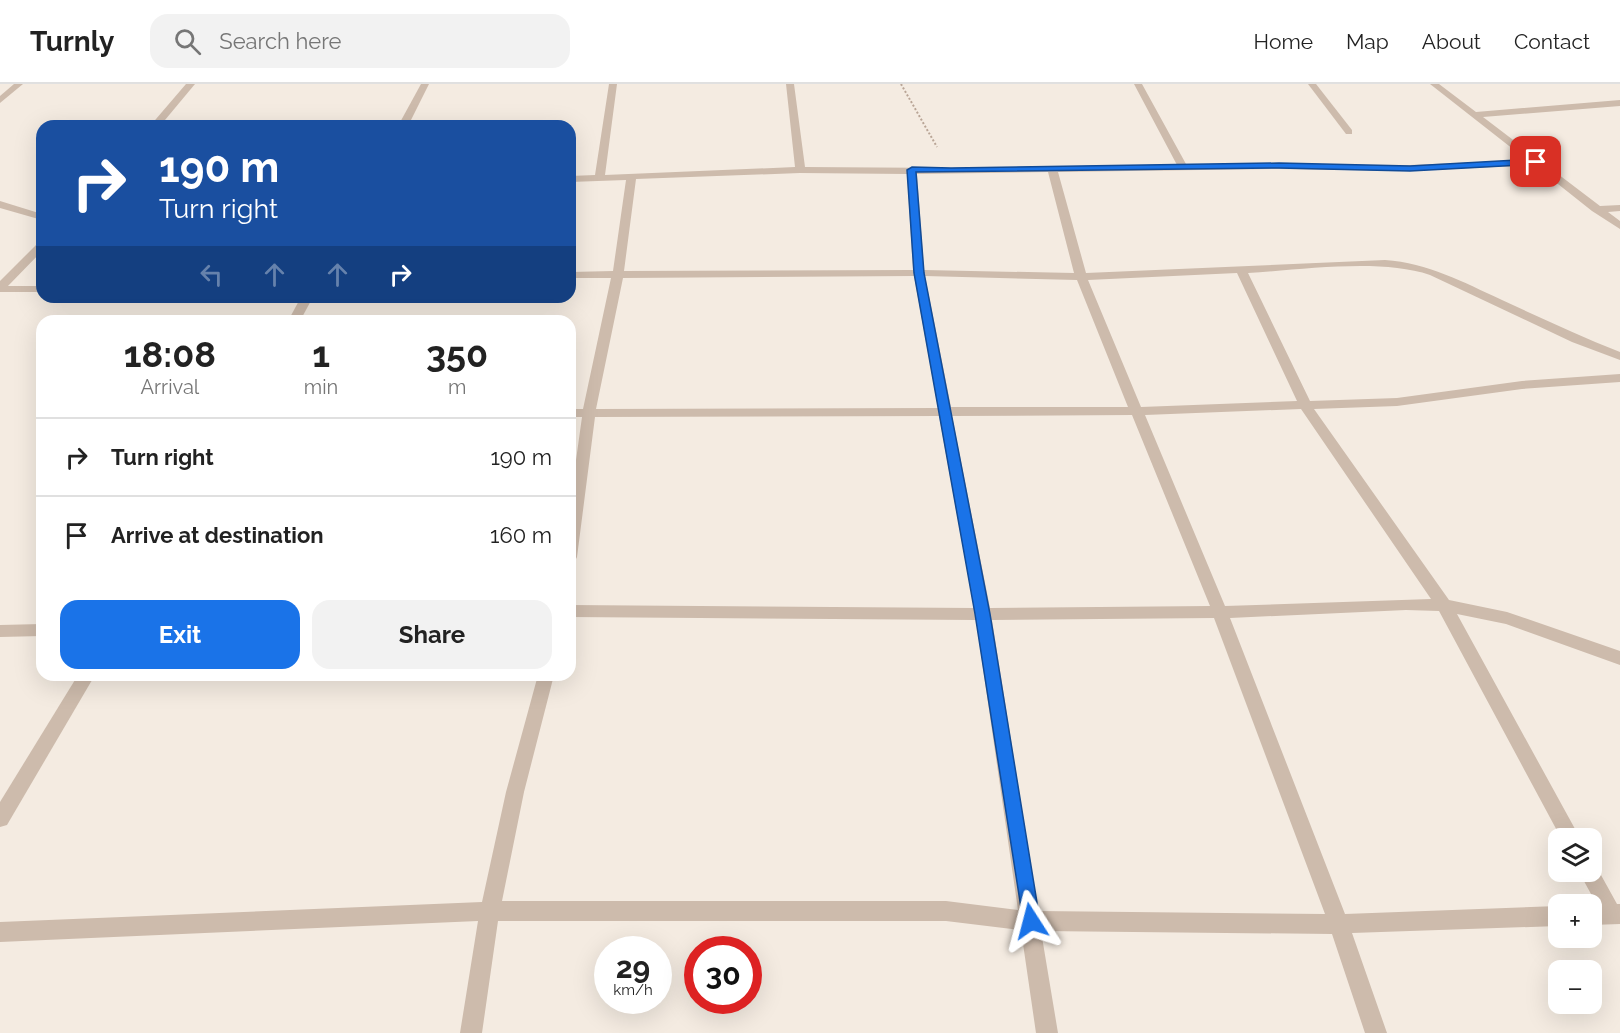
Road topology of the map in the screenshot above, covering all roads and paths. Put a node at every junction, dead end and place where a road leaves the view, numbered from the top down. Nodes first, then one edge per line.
1 (19, 84) edge
2 (191, 84) edge
3 (425, 84) edge
4 (613, 84) edge
5 (790, 84) edge
6 (901, 84) edge
7 (1138, 84) edge
8 (1312, 84) edge
9 (1434, 84) edge
10 (0, 100) edge
11 (1620, 103) edge
12 (1474, 115) junction
13 (160, 120) edge
14 (406, 120) edge
15 (1349, 132) dead end
16 (1536, 162) junction
17 (1183, 167) junction
18 (1052, 169) junction
19 (800, 170) junction
20 (912, 170) junction
21 (951, 171) junction
22 (600, 178) junction
23 (631, 178) junction
24 (576, 179) edge
25 (0, 204) edge
26 (1620, 208) edge
27 (1596, 209) junction
28 (36, 216) edge
29 (1620, 226) edge
30 (36, 251) edge
31 (1242, 271) junction
32 (618, 273) junction
33 (919, 273) junction
34 (576, 275) edge
35 (1081, 277) junction
36 (0, 288) edge
37 (36, 289) edge
38 (1620, 356) edge
39 (1620, 378) edge
40 (1305, 405) junction
41 (945, 411) junction
42 (1137, 411) junction
43 (576, 413) edge
44 (589, 413) junction
45 (576, 511) edge
46 (1444, 605) junction
47 (576, 611) edge
48 (1220, 612) junction
49 (982, 614) junction
50 (36, 630) edge
51 (0, 631) edge
52 (1620, 658) edge
53 (83, 681) edge
54 (544, 681) edge
55 (0, 819) edge
56 (1566, 828) edge
57 (1595, 882) edge
58 (490, 911) junction
59 (1616, 914) edge
60 (1548, 916) edge
61 (1031, 921) junction
62 (1339, 924) junction
63 (0, 932) edge
64 (471, 1033) edge
65 (1047, 1033) edge
66 (1376, 1033) edge

1 - 10 street
2 - 13 street
3 - 14 street
4 - 22 street
5 - 19 street
6 - 21 path
7 - 17 street
8 - 15 street
9 - 12 street
11 - 12 street
12 - 16 street
16 - 17 street
16 - 27 street
17 - 18 street
18 - 21 street
18 - 35 street
19 - 20 street
19 - 23 street
20 - 21 street
20 - 33 street
22 - 23 street
22 - 24 street
23 - 32 street
25 - 28 street
26 - 27 street
27 - 29 street
30 - 36 street
31 - 35 street
31 - 38 street
31 - 40 street
32 - 33 street
32 - 34 street
32 - 44 street
33 - 35 street
33 - 41 street
35 - 42 street
36 - 37 street
39 - 40 street
40 - 42 street
40 - 46 street
41 - 42 street
41 - 44 street
41 - 49 street
42 - 48 street
43 - 44 street
44 - 45 street
46 - 48 street
46 - 52 street
46 - 56 street
47 - 49 street
48 - 49 street
48 - 62 street
49 - 61 street
50 - 51 street
53 - 55 street
54 - 58 street
57 - 59 street
58 - 61 street
58 - 63 street
58 - 64 street
60 - 62 street
61 - 62 street
61 - 65 street
62 - 66 street

